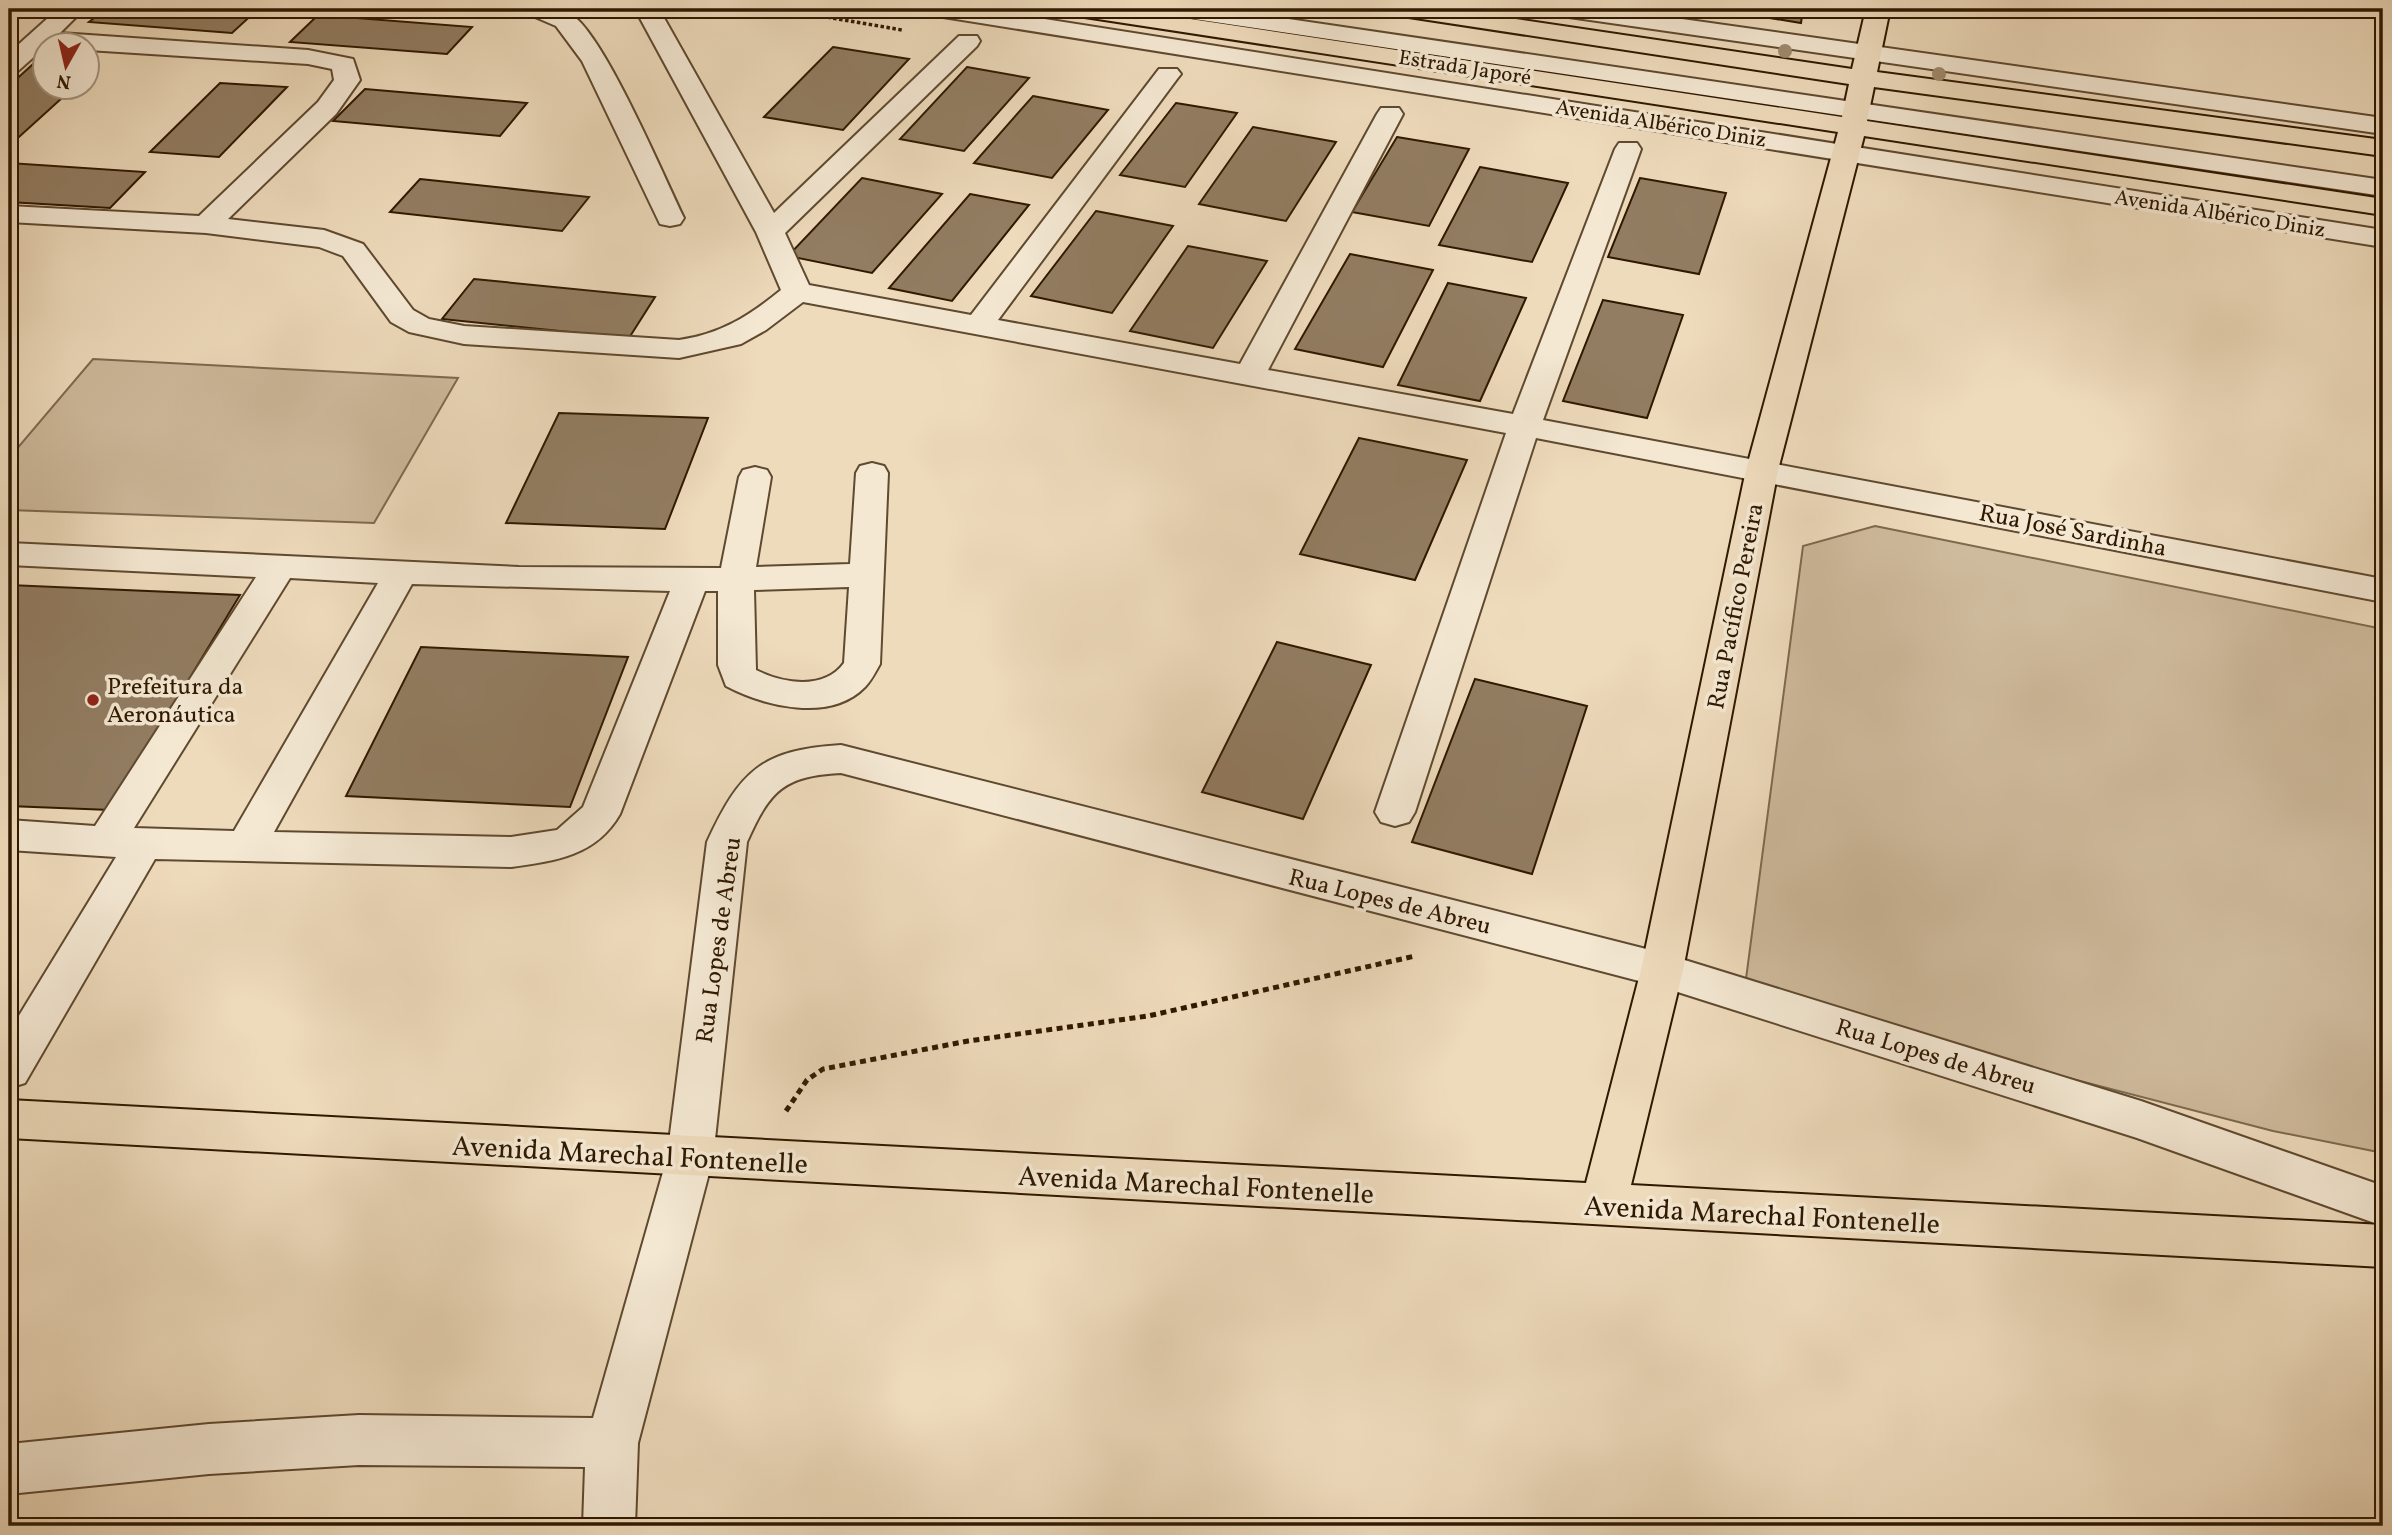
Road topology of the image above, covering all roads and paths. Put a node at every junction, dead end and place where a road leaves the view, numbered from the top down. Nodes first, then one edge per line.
1 (72, 9) edge
2 (537, 9) edge
3 (647, 9) edge
4 (937, 9) edge
5 (1078, 9) edge
6 (1174, 9) edge
7 (1314, 9) edge
8 (1402, 9) edge
9 (1562, 9) edge
10 (1878, 9) edge
11 (48, 32) edge
12 (968, 41) dead end
13 (102, 43) edge
14 (32, 47) edge
15 (9, 66) edge
16 (1168, 74) dead end
17 (1858, 101) junction
18 (1390, 114) dead end
19 (2383, 126) edge
20 (2383, 148) edge
21 (1628, 149) dead end
22 (2383, 166) edge
23 (2383, 188) edge
24 (2383, 207) edge
25 (9, 214) edge
26 (670, 218) dead end
27 (206, 225) junction
28 (770, 232) junction
29 (2383, 239) edge
30 (797, 292) junction
31 (977, 327) junction
32 (1249, 377) junction
33 (1524, 427) junction
34 (1762, 470) junction
35 (872, 473) dead end
36 (755, 477) dead end
37 (9, 554) edge
38 (279, 568) junction
39 (400, 574) junction
40 (867, 575) junction
41 (736, 579) junction
42 (692, 580) junction
43 (2383, 591) edge
44 (1395, 812) dead end
45 (9, 835) edge
46 (125, 842) junction
47 (246, 846) junction
48 (1425, 954) dead end
49 (1662, 970) junction
50 (9, 1070) edge
51 (9, 1119) edge
52 (690, 1158) junction
53 (751, 1161) junction
54 (1603, 1206) junction
55 (2383, 1206) edge
56 (2383, 1246) edge
57 (612, 1443) junction
58 (9, 1469) edge
59 (609, 1526) edge

1 - 11 street
2 - 26 street
3 - 28 street
4 - 17 street, Avenida Albérico Diniz
5 - 17 main road, Estrada Japoré
6 - 17 street
7 - 17 street
8 - 17 main road, Estrada Japoré
9 - 17 street, Avenida Albérico Diniz
10 - 17 main road, Rua Pacífico Pereira
12 - 28 street
13 - 27 street
14 - 15 street
16 - 31 street
17 - 19 street, Avenida Albérico Diniz
17 - 20 main road, Avenida Albérico Diniz
17 - 22 street
17 - 23 street
17 - 24 main road, Avenida Albérico Diniz
17 - 29 street, Avenida Albérico Diniz
17 - 34 main road, Rua Pacífico Pereira
18 - 32 street
21 - 33 street
25 - 27 street
27 - 30 street
28 - 30 street
30 - 31 street, Rua José Sardinha
31 - 32 street, Rua José Sardinha
32 - 33 street, Rua José Sardinha
33 - 34 street, Rua José Sardinha
33 - 44 street
34 - 43 street, Rua José Sardinha
34 - 49 main road, Rua Pacífico Pereira
35 - 40 street
36 - 41 street
37 - 38 street
38 - 39 street
38 - 46 street
39 - 42 street
39 - 47 street
40 - 41 street
40 - 41 street
41 - 42 street
42 - 47 street
45 - 46 street
46 - 47 street
46 - 50 street
48 - 53 path
49 - 52 street, Rua Lopes de Abreu
49 - 54 main road, Rua Pacífico Pereira
49 - 55 street, Rua Lopes de Abreu
51 - 52 main road, Avenida Marechal Fontenelle
52 - 53 main road, Avenida Marechal Fontenelle
52 - 57 street, Rua Lopes de Abreu
53 - 54 main road, Avenida Marechal Fontenelle
54 - 56 main road, Avenida Marechal Fontenelle
57 - 58 street
57 - 59 street, Rua Lopes de Abreu

